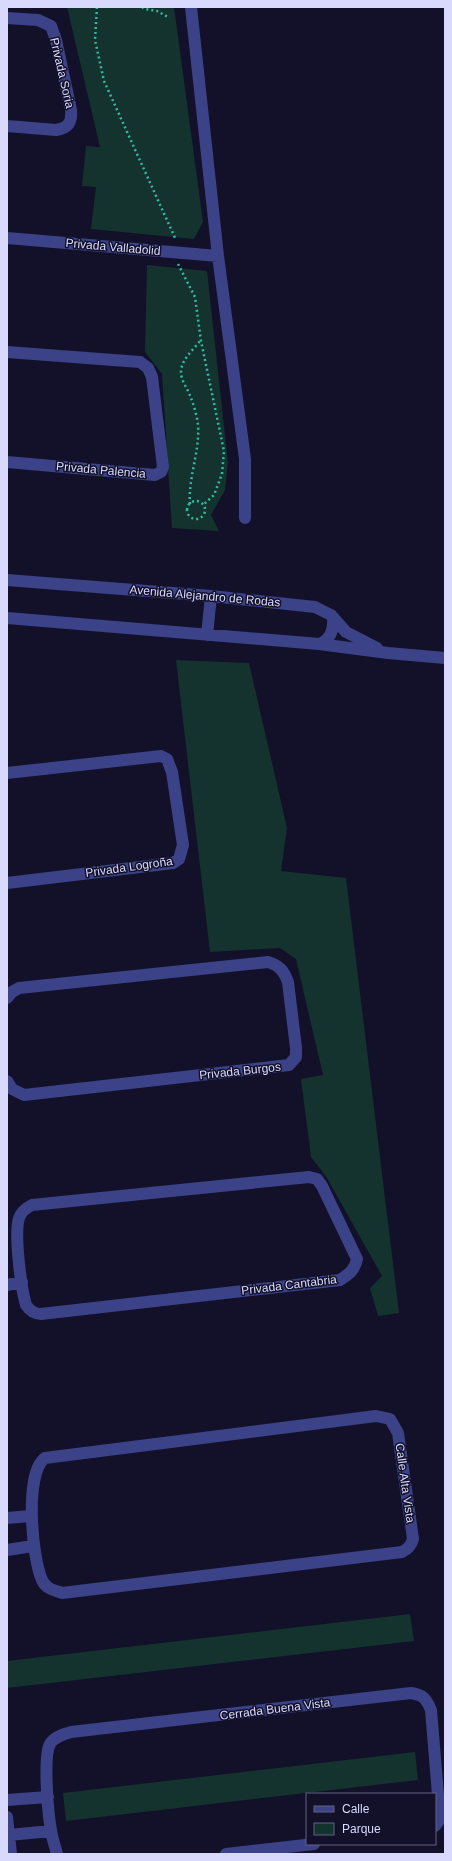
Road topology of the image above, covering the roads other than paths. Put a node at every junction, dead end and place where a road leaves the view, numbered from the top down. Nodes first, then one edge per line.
1 (191, 7) edge
2 (7, 18) edge
3 (7, 126) edge
4 (7, 238) edge
5 (218, 256) junction
6 (7, 352) edge
7 (7, 462) edge
8 (245, 518) dead end
9 (7, 580) edge
10 (211, 596) junction
11 (7, 618) edge
12 (333, 619) junction
13 (207, 635) junction
14 (319, 644) junction
15 (388, 653) junction
16 (445, 658) edge
17 (7, 773) edge
18 (7, 883) edge
19 (7, 998) edge
20 (7, 1081) edge
21 (13, 1251) edge
22 (22, 1282) junction
23 (7, 1285) edge
24 (30, 1516) junction
25 (7, 1518) edge
26 (33, 1546) junction
27 (7, 1550) edge
28 (48, 1797) junction
29 (7, 1800) edge
30 (7, 1817) edge
31 (436, 1825) edge
32 (51, 1831) junction
33 (9, 1835) junction
34 (306, 1845) edge
35 (11, 1854) edge
36 (57, 1854) edge
37 (226, 1854) edge

1 - 5 street
2 - 3 street, Privada Soria
4 - 5 street, Privada Valladolid
5 - 8 street
6 - 7 street, Privada Palencia
9 - 10 street, Avenida Alejandro de Rodas
10 - 12 street, Avenida Alejandro de Rodas
10 - 13 street
11 - 13 street, Avenida Alejandro de Rodas
12 - 14 street
12 - 15 street, Avenida Alejandro de Rodas
13 - 14 street, Avenida Alejandro de Rodas
14 - 15 street, Avenida Alejandro de Rodas
15 - 16 street, Avenida Alejandro de Rodas
17 - 18 street, Privada Logroña
19 - 20 street, Privada Burgos
21 - 22 street, Privada Cantabria
21 - 22 street, Privada Cantabria
22 - 23 street
24 - 25 street
24 - 26 street, Calle Alta Vista
24 - 26 street, Calle Alta Vista
26 - 27 street
28 - 29 street
28 - 31 street, Cerrada Buena Vista
28 - 32 street, Cerrada Buena Vista
30 - 33 street
32 - 33 street
32 - 36 street, Cerrada Buena Vista
33 - 35 street
34 - 37 street

